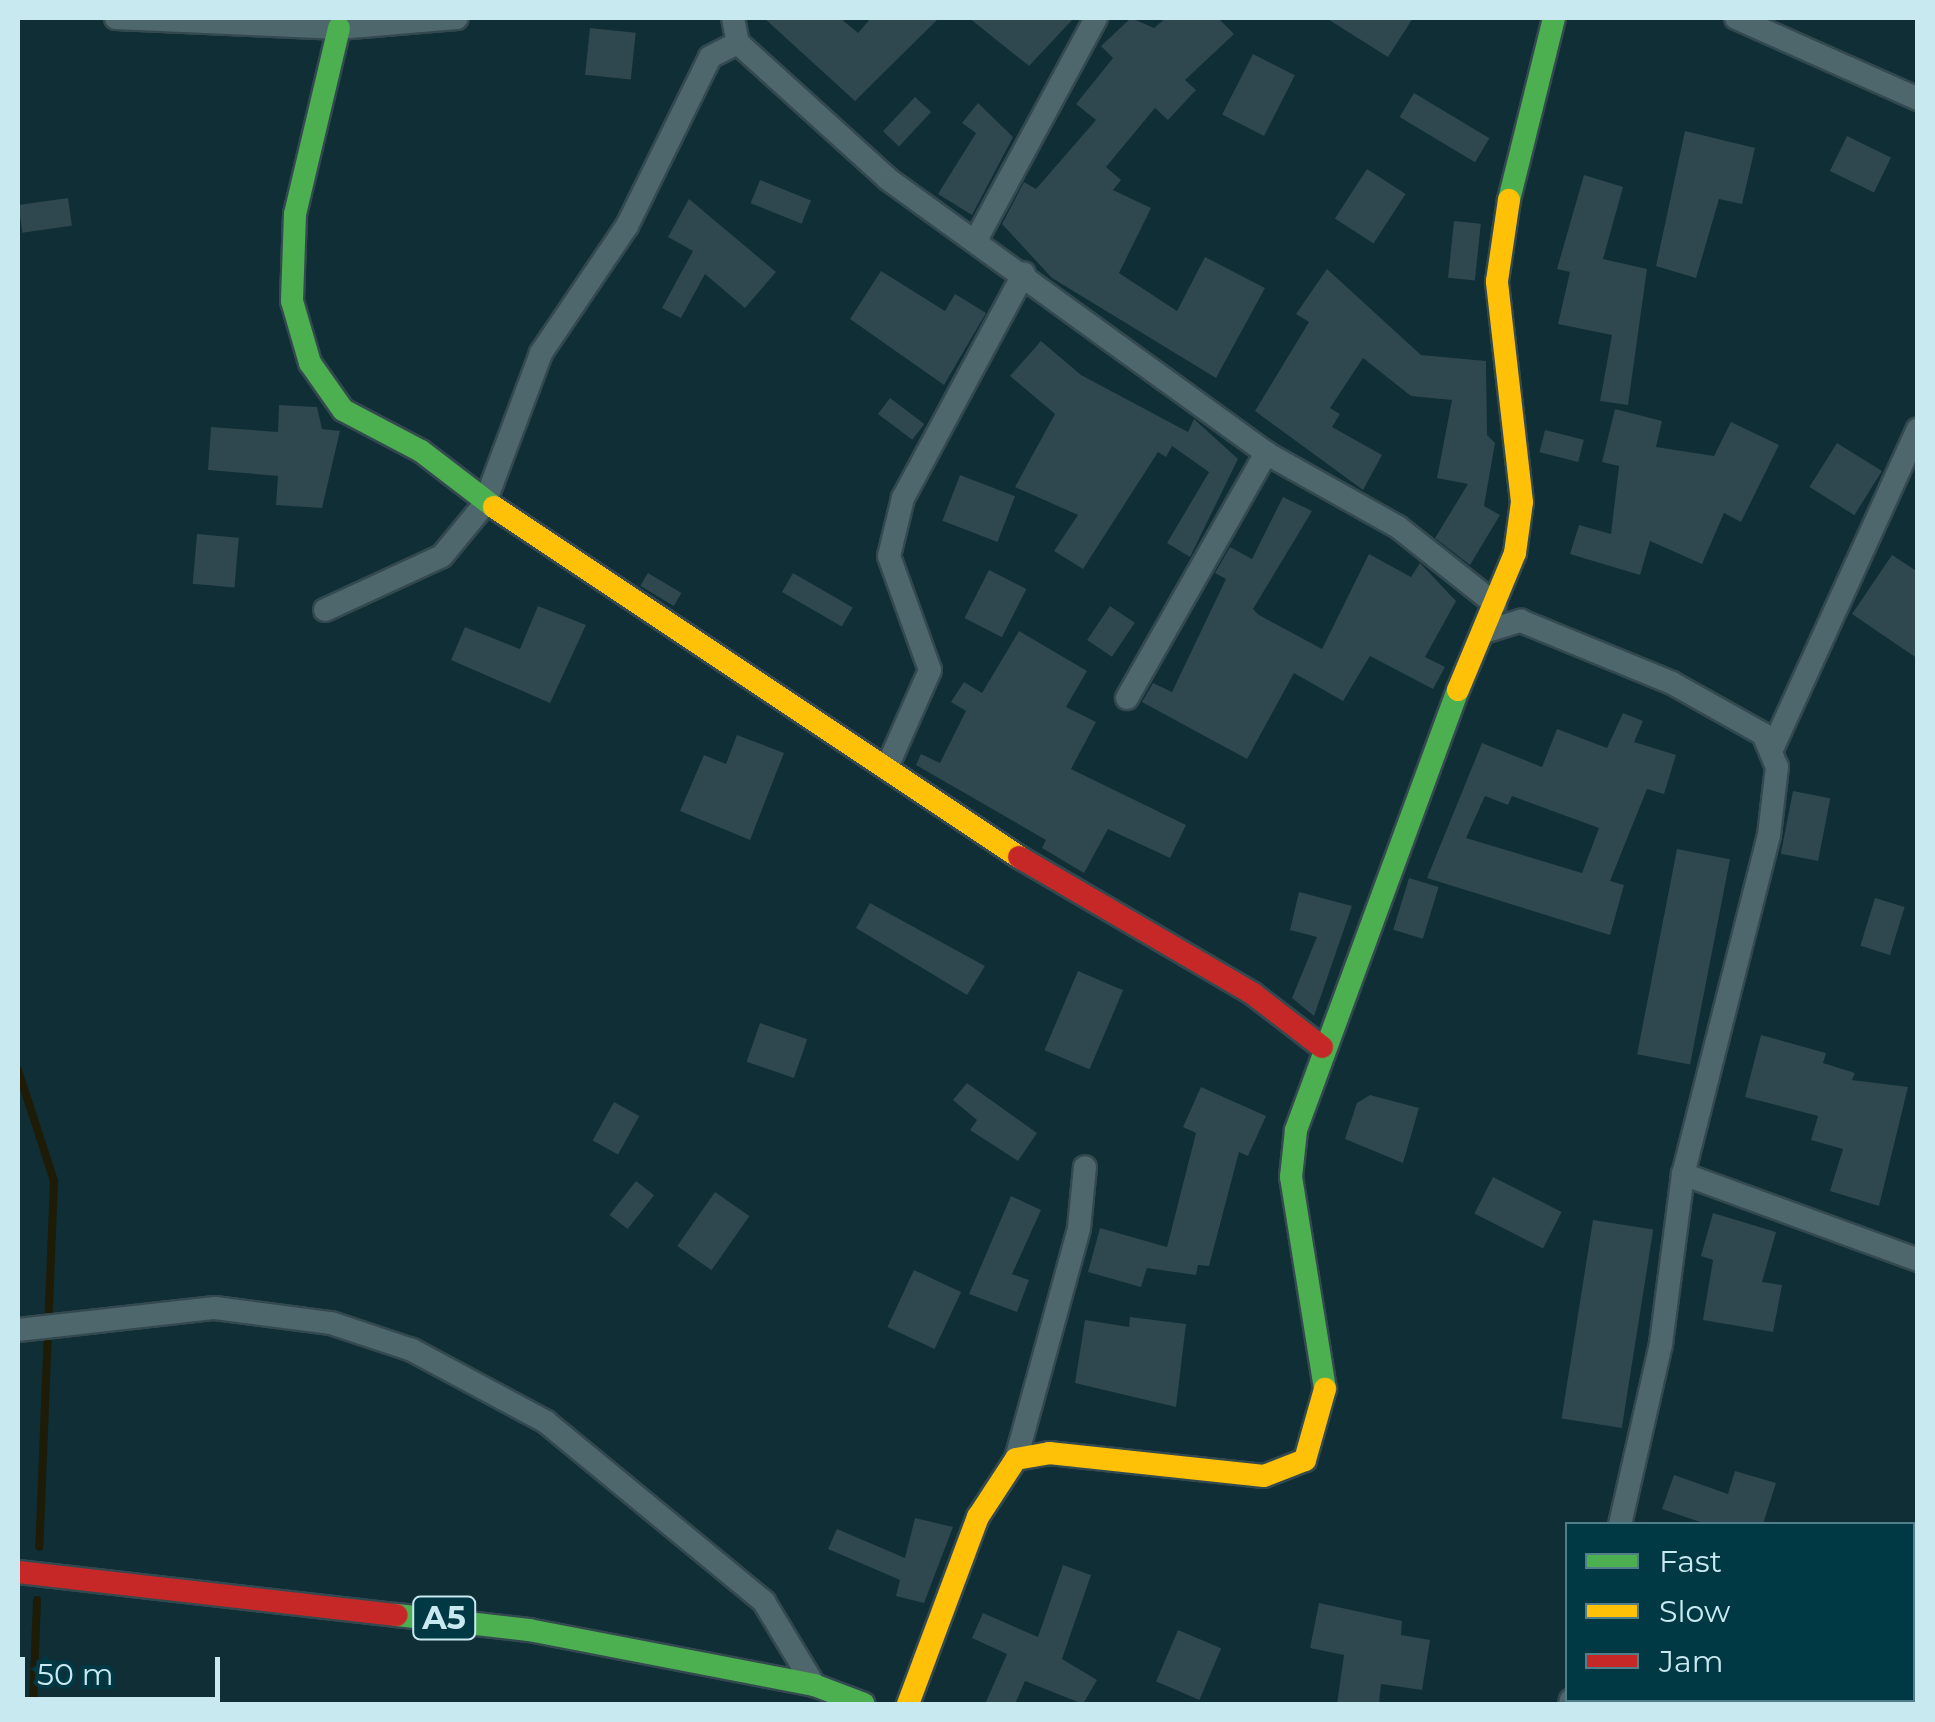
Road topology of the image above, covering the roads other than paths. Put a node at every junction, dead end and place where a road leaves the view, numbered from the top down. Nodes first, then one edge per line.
1 (116, 18) edge
2 (457, 18) edge
3 (732, 18) edge
4 (1096, 18) edge
5 (1554, 18) edge
6 (1736, 18) edge
7 (339, 28) junction
8 (738, 43) junction
9 (1918, 99) edge
10 (976, 240) junction
11 (1024, 273) junction
12 (1918, 429) edge
13 (1266, 453) junction
14 (484, 505) junction
15 (1495, 604) junction
16 (325, 610) dead end
17 (1484, 632) junction
18 (1128, 698) dead end
19 (1773, 747) junction
20 (888, 765) junction
21 (1322, 1048) junction
22 (1085, 1167) dead end
23 (1683, 1174) junction
24 (1918, 1260) edge
25 (18, 1330) edge
26 (1016, 1459) junction
27 (1620, 1522) edge
28 (18, 1572) edge
29 (814, 1685) junction
30 (864, 1704) edge
31 (908, 1704) edge

1 - 7 street
2 - 7 street
3 - 8 street
4 - 10 street
5 - 15 main road
6 - 9 street
7 - 14 main road
8 - 10 street
8 - 14 street
10 - 11 street
11 - 13 street
11 - 20 street
12 - 19 street
13 - 15 street
13 - 18 street
14 - 16 street
14 - 20 main road
15 - 17 main road
17 - 19 street
17 - 21 main road
19 - 23 street
20 - 21 main road
21 - 26 main road
22 - 26 street
23 - 24 street
23 - 27 street
25 - 29 street
26 - 31 main road
28 - 29 main road, A5
29 - 30 main road, A5

